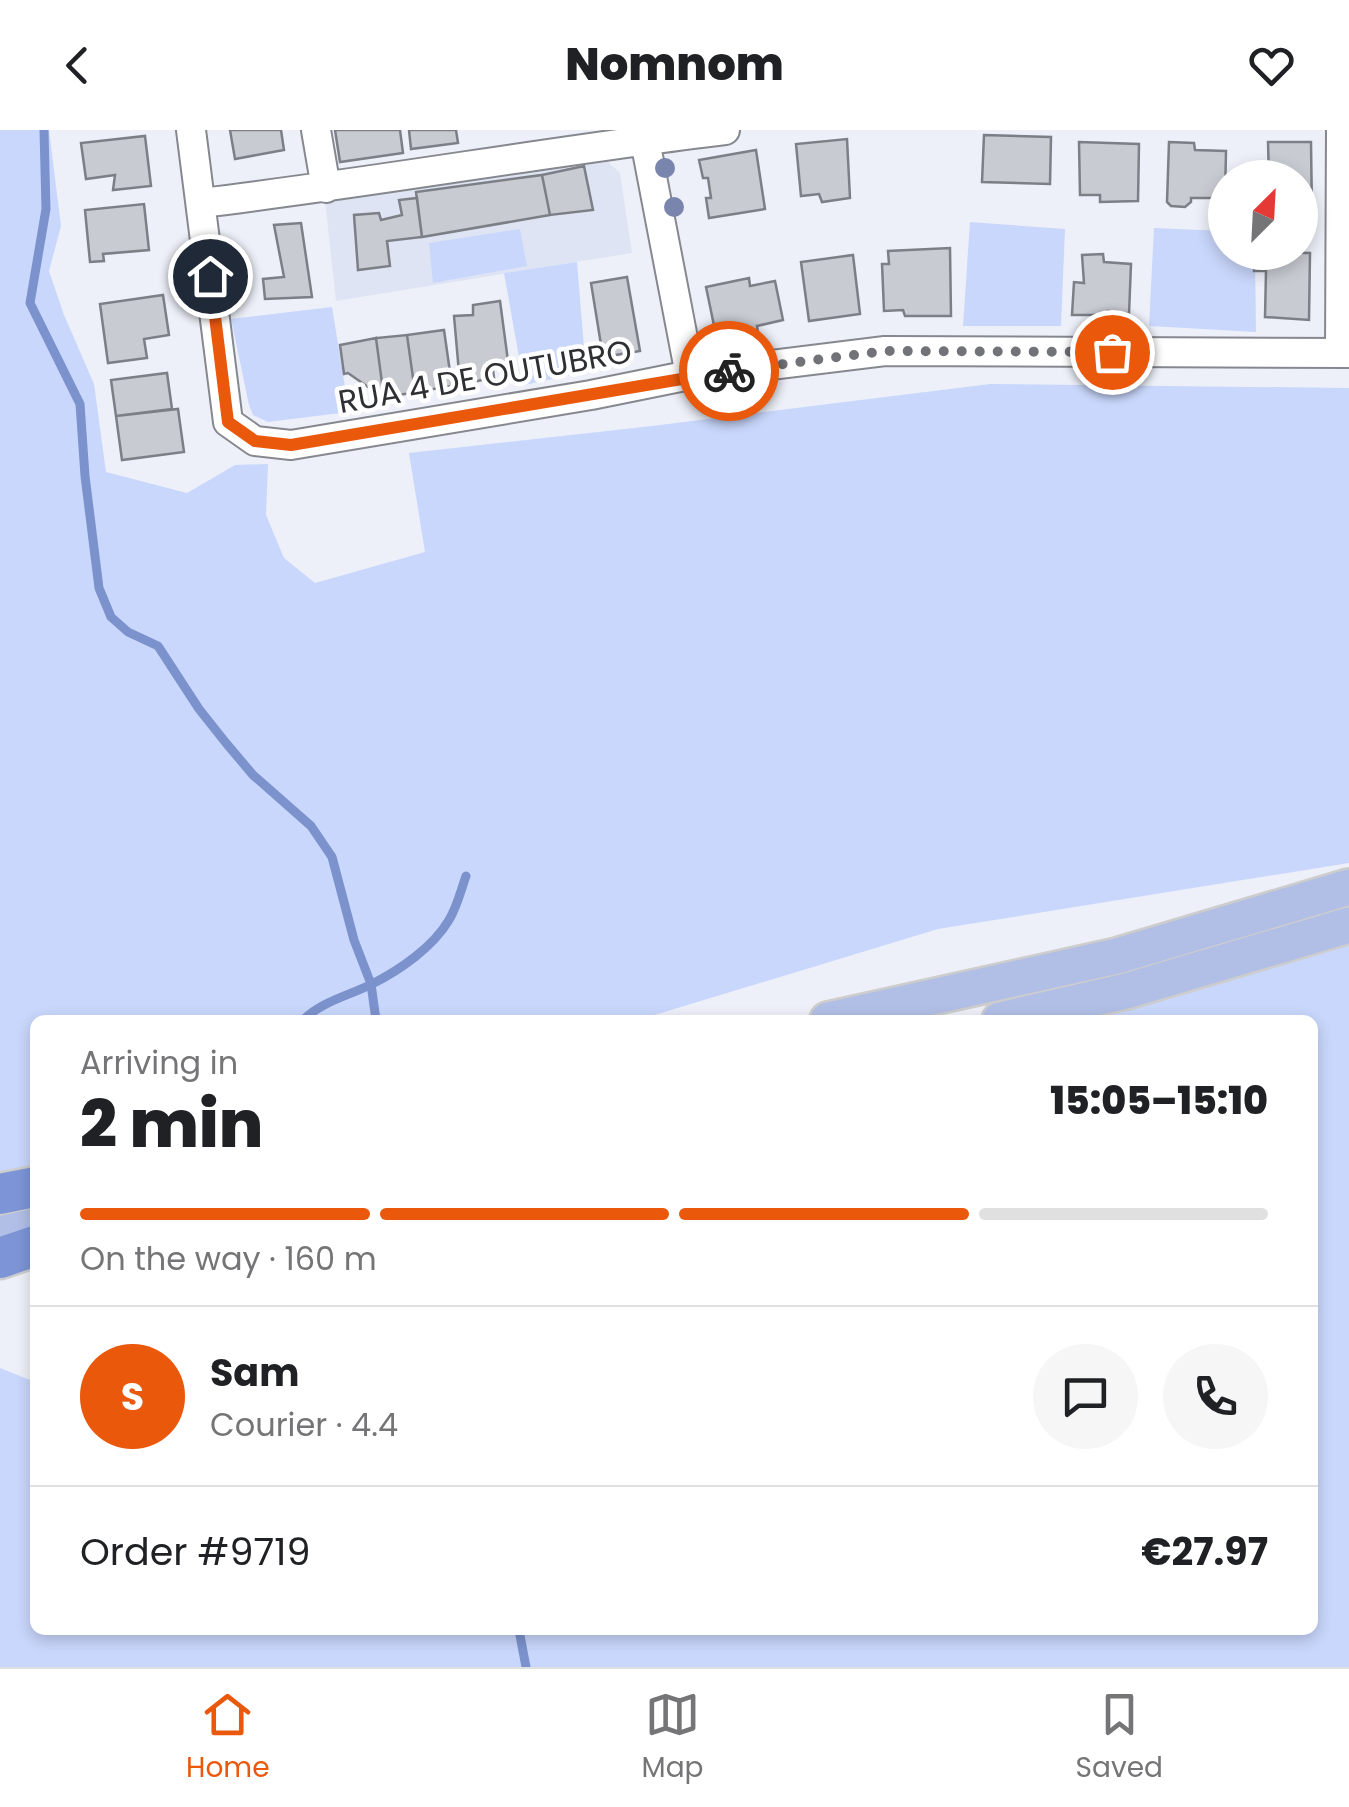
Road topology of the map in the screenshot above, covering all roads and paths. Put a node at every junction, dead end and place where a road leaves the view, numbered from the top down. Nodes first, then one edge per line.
1 (190, 130) edge
2 (316, 130) edge
3 (725, 130) edge
4 (1340, 130) edge
5 (644, 135) edge
6 (326, 188) junction
7 (202, 203) junction
8 (1345, 353) edge
9 (690, 376) junction
10 (1349, 887) edge
11 (1349, 925) edge
12 (851, 1015) edge
13 (1022, 1015) edge
14 (30, 1188) edge
15 (0, 1194) edge
16 (30, 1203) edge
17 (0, 1210) edge
18 (30, 1227) edge
19 (0, 1234) edge
20 (30, 1248) edge
21 (0, 1258) edge

1 - 7 street
2 - 6 street
3 - 5 street
4 - 8 street
5 - 6 street
5 - 9 street
6 - 7 street
7 - 9 street, RUA 4 DE OUTUBRO
8 - 9 street, RUA 4 DE OUTUBRO
10 - 12 main road
11 - 13 main road
14 - 15 highway
16 - 17 main road
18 - 19 main road
20 - 21 highway

